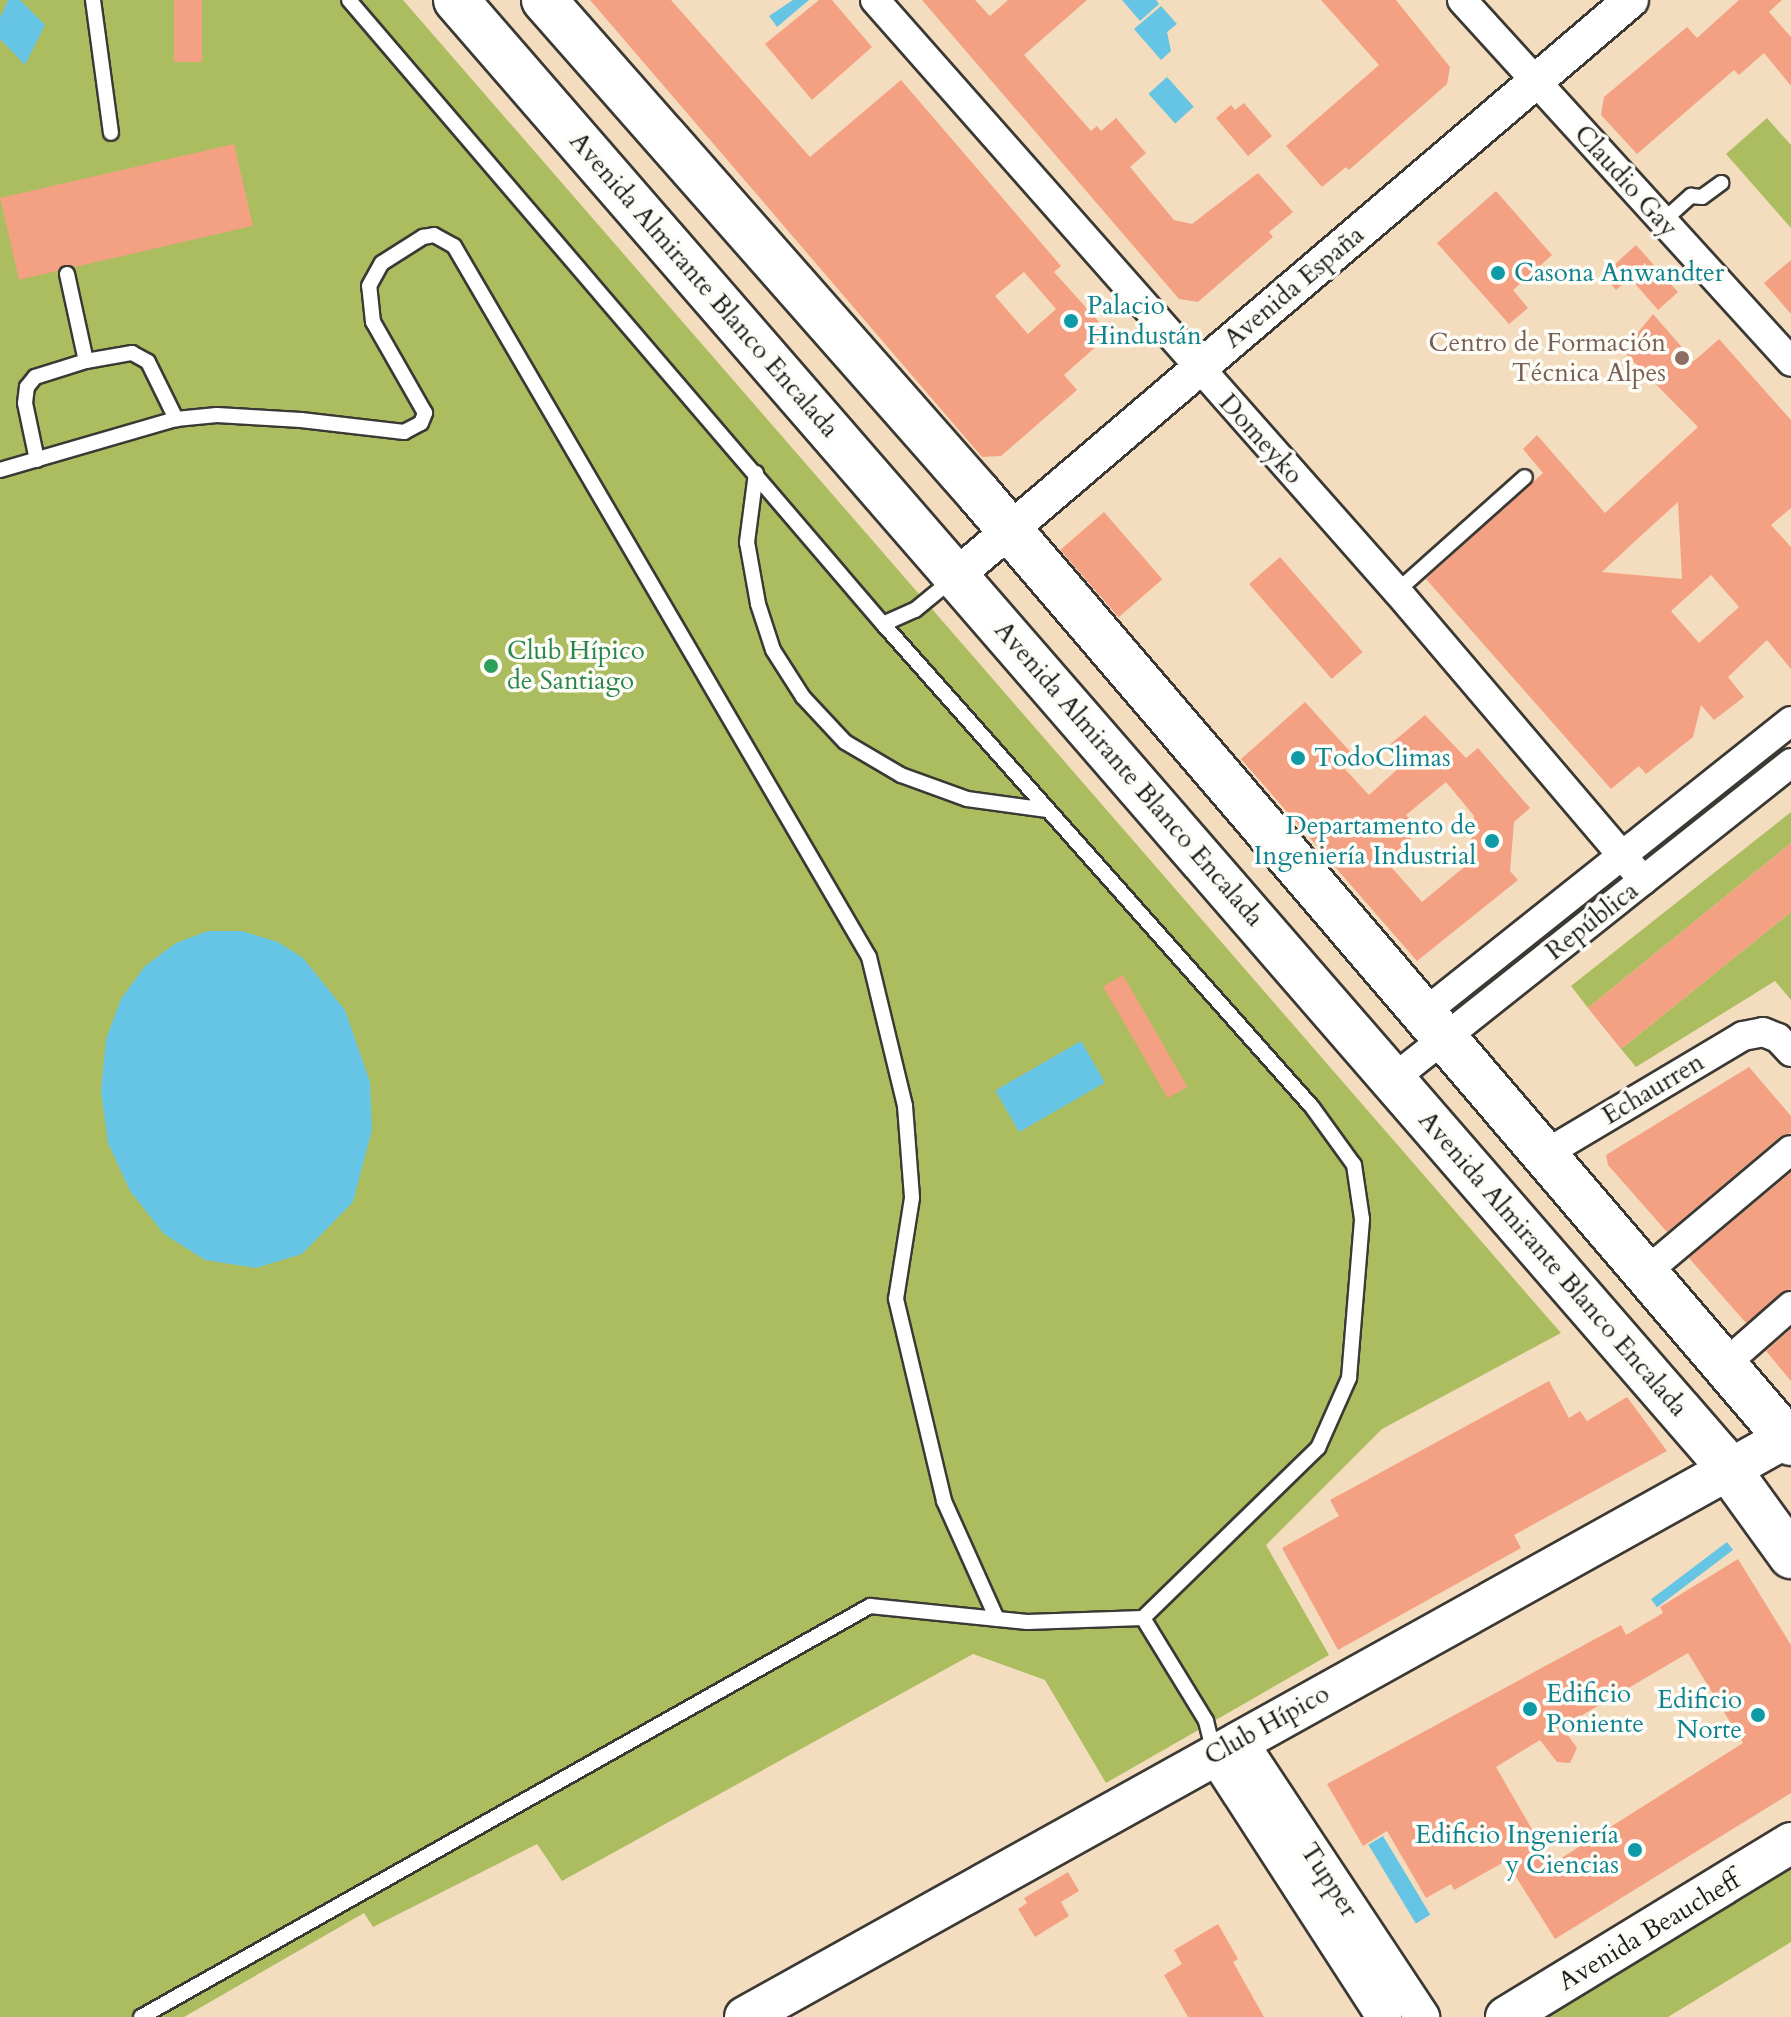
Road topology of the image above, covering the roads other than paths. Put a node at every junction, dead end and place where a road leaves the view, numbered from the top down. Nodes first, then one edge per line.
1 (93, 0) edge
2 (349, 0) edge
3 (456, 0) edge
4 (875, 0) edge
5 (1462, 0) edge
6 (1631, 0) edge
7 (554, 11) edge
8 (513, 66) junction
9 (1535, 80) junction
10 (111, 133) dead end
11 (1721, 183) dead end
12 (1663, 221) junction
13 (67, 274) dead end
14 (86, 361) junction
15 (1791, 362) edge
16 (1198, 369) junction
17 (176, 419) junction
18 (37, 460) junction
19 (0, 470) edge
20 (756, 473) junction
21 (1525, 477) dead end
22 (1010, 530) junction
23 (957, 575) junction
24 (1397, 591) junction
25 (883, 624) junction
26 (1791, 721) edge
27 (1791, 763) edge
28 (1047, 810) junction
29 (1621, 856) junction
30 (1643, 880) junction
31 (1435, 1025) junction
32 (1791, 1052) edge
33 (1393, 1079) junction
34 (1791, 1150) edge
35 (1545, 1154) junction
36 (1646, 1272) junction
37 (1791, 1306) edge
38 (1725, 1364) junction
39 (1790, 1439) edge
40 (1731, 1470) junction
41 (1791, 1556) edge
42 (1143, 1618) junction
43 (997, 1619) junction
44 (1220, 1738) junction
45 (1791, 1843) edge
46 (141, 2017) edge
47 (745, 2017) edge
48 (1384, 2017) edge
49 (1422, 2017) edge
50 (1506, 2017) edge

1 - 10 lane
2 - 20 lane
3 - 8 main road, Avenida Almirante Blanco Encalada
4 - 16 street, Domeyko
5 - 9 street, Claudio Gay
6 - 9 street, Avenida España
7 - 8 main road
7 - 22 main road
8 - 23 main road, Avenida Almirante Blanco Encalada
9 - 12 street, Claudio Gay
9 - 16 street, Avenida España
11 - 12 lane
12 - 15 street, Claudio Gay
13 - 14 lane
14 - 17 lane
14 - 18 lane
16 - 22 street, Avenida España
16 - 24 street, Domeyko
17 - 18 lane
17 - 43 lane
18 - 19 lane
20 - 25 lane
20 - 28 lane
21 - 24 lane
22 - 23 street, Avenida España
22 - 31 main road
23 - 25 lane
23 - 33 main road, Avenida Almirante Blanco Encalada
24 - 29 street, Domeyko
25 - 28 lane
26 - 29 street, República
27 - 30 street, República
28 - 42 lane
29 - 30 street, Domeyko
29 - 31 street, República
30 - 31 street, República
31 - 33 street, República
31 - 35 main road
32 - 35 street, Echaurren
33 - 40 main road, Avenida Almirante Blanco Encalada
34 - 36 street
35 - 36 main road
36 - 38 main road
37 - 38 street
38 - 39 main road
39 - 40 main road, Club Hípico
40 - 41 main road, Avenida Almirante Blanco Encalada
40 - 44 main road, Club Hípico
42 - 43 lane
42 - 44 lane
43 - 46 lane
44 - 47 main road, Club Hípico
44 - 48 street, Tupper
44 - 49 street, Tupper
45 - 50 main road, Avenida Beaucheff

